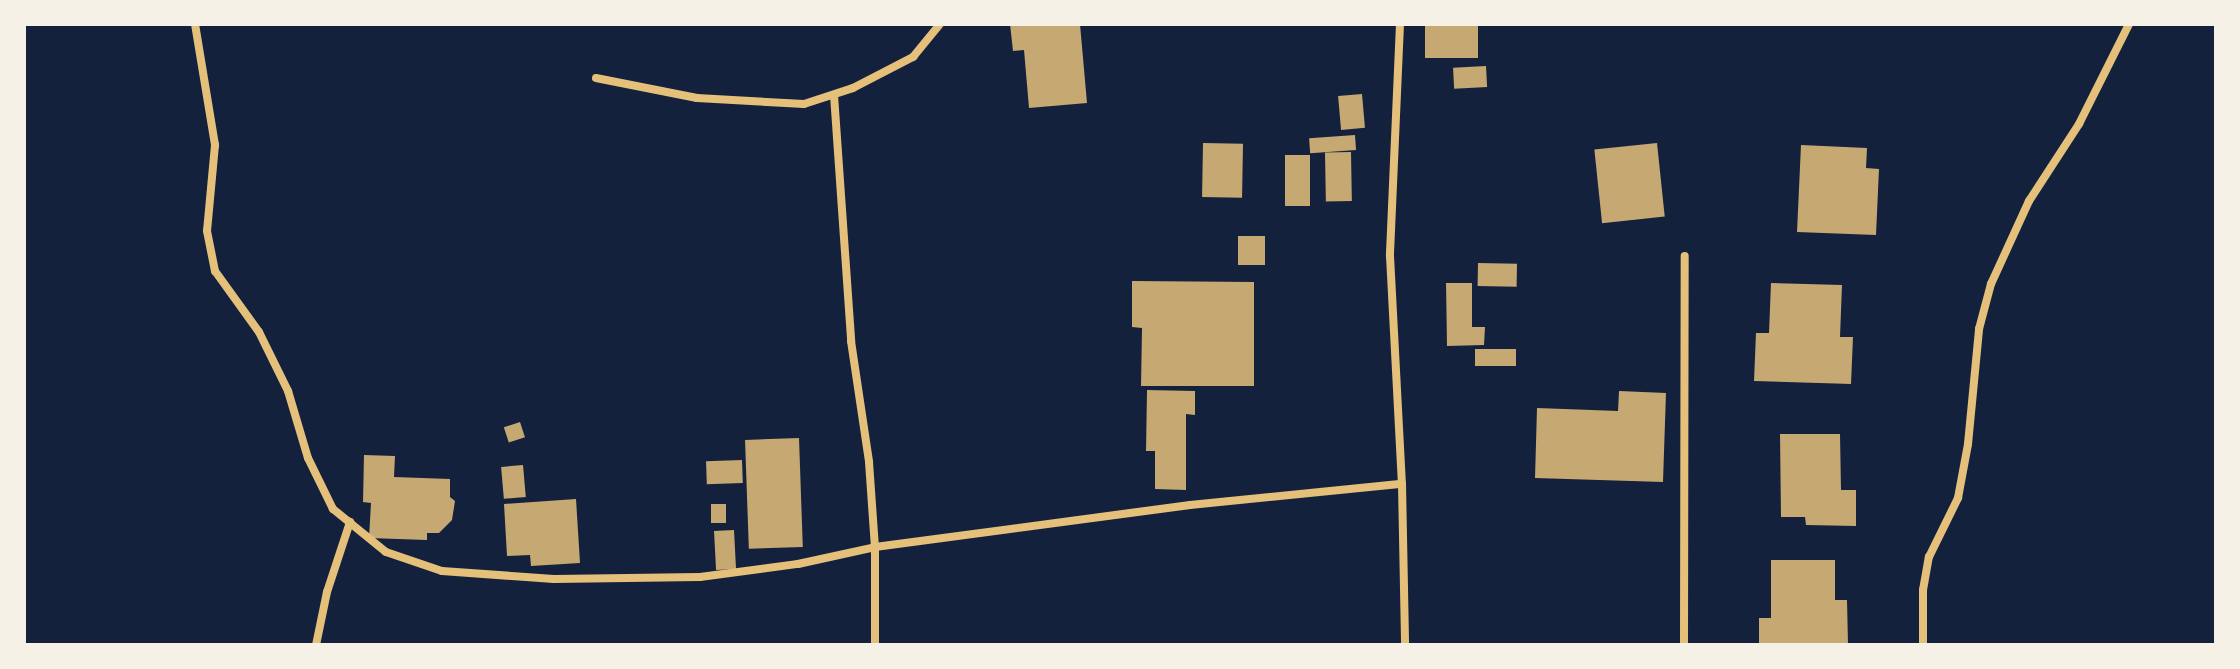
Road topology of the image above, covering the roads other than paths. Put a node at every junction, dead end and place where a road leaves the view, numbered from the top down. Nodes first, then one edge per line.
1 (195, 24) edge
2 (940, 24) edge
3 (1400, 24) edge
4 (2129, 24) edge
5 (596, 78) dead end
6 (834, 95) junction
7 (1685, 256) dead end
8 (1402, 484) junction
9 (350, 522) junction
10 (875, 547) junction
11 (316, 645) edge
12 (875, 645) edge
13 (1405, 645) edge
14 (1684, 645) edge
15 (1923, 645) edge

1 - 9 street
2 - 6 street
3 - 8 street
4 - 15 street
5 - 6 street
6 - 10 street
7 - 14 street
8 - 10 street
8 - 13 street
9 - 10 street
9 - 11 street
10 - 12 street

